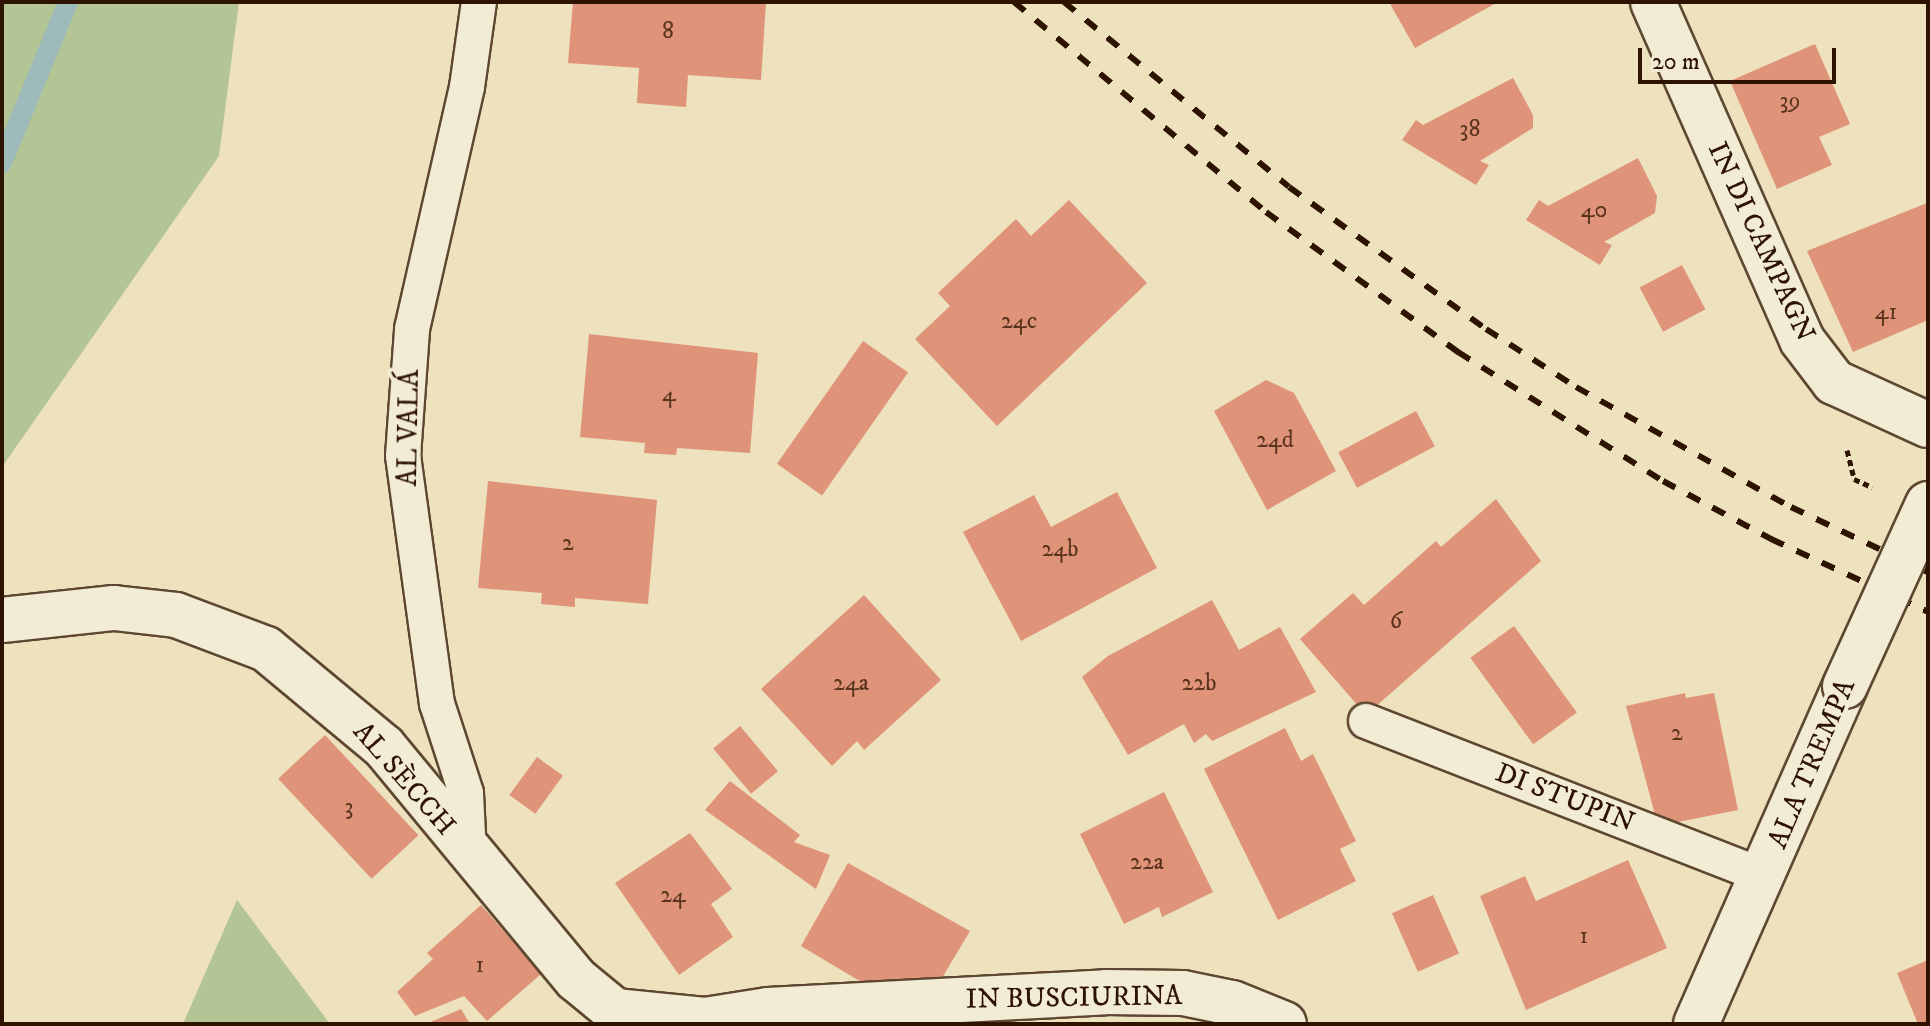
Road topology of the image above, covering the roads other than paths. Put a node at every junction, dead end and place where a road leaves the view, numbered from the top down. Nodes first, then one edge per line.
1 (479, 2) edge
2 (1653, 2) edge
3 (1928, 425) edge
4 (1928, 504) edge
5 (2, 620) edge
6 (1366, 721) dead end
7 (469, 855) junction
8 (1764, 876) junction
9 (667, 1022) edge
10 (1284, 1024) edge
11 (1696, 1024) edge

1 - 7 lane, AL VALÁ
2 - 3 street, IN DI CAMPAGN
4 - 8 street, ALA TREMPA, bridge
5 - 7 street, AL SÈCCH
6 - 8 lane, DI STUPIN
7 - 9 street, AL SÈCCH
8 - 11 street, ALA TREMPA
9 - 10 street, IN BUSCIURINA

